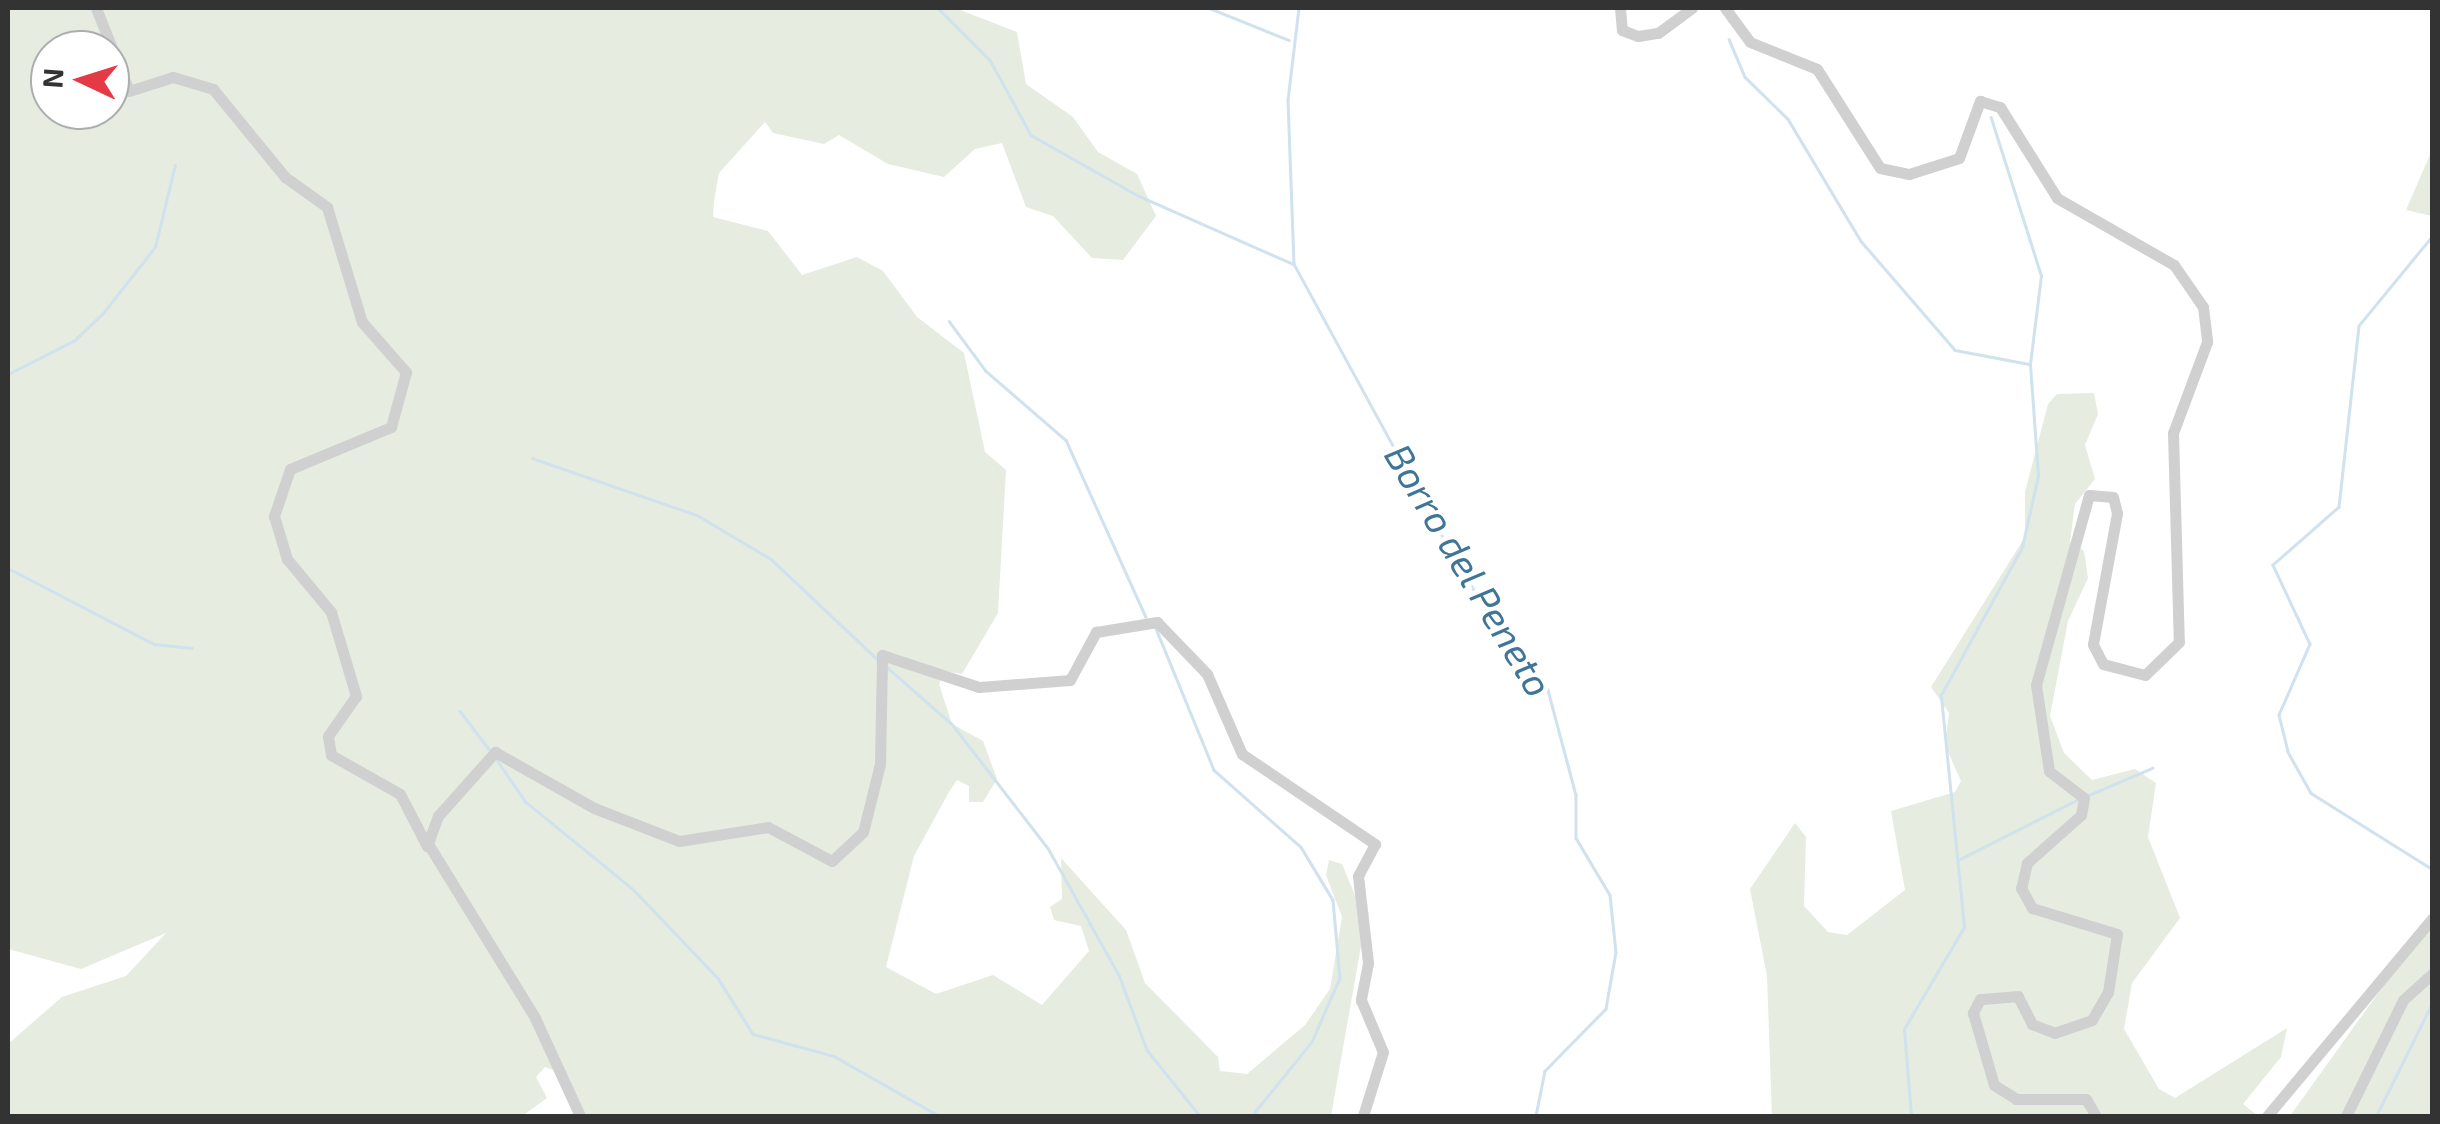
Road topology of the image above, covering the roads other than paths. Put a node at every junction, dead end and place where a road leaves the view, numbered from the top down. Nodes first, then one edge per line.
1 (96, 8) edge
2 (1620, 8) edge
3 (1692, 8) edge
4 (1725, 8) edge
5 (430, 848) junction
6 (2432, 919) edge
7 (2432, 974) edge
8 (580, 1116) edge
9 (1364, 1116) edge
10 (2096, 1116) edge
11 (2267, 1116) edge
12 (2346, 1116) edge

1 - 5 street
2 - 3 street
4 - 10 street
5 - 8 street
5 - 9 street
6 - 11 street
7 - 12 street

